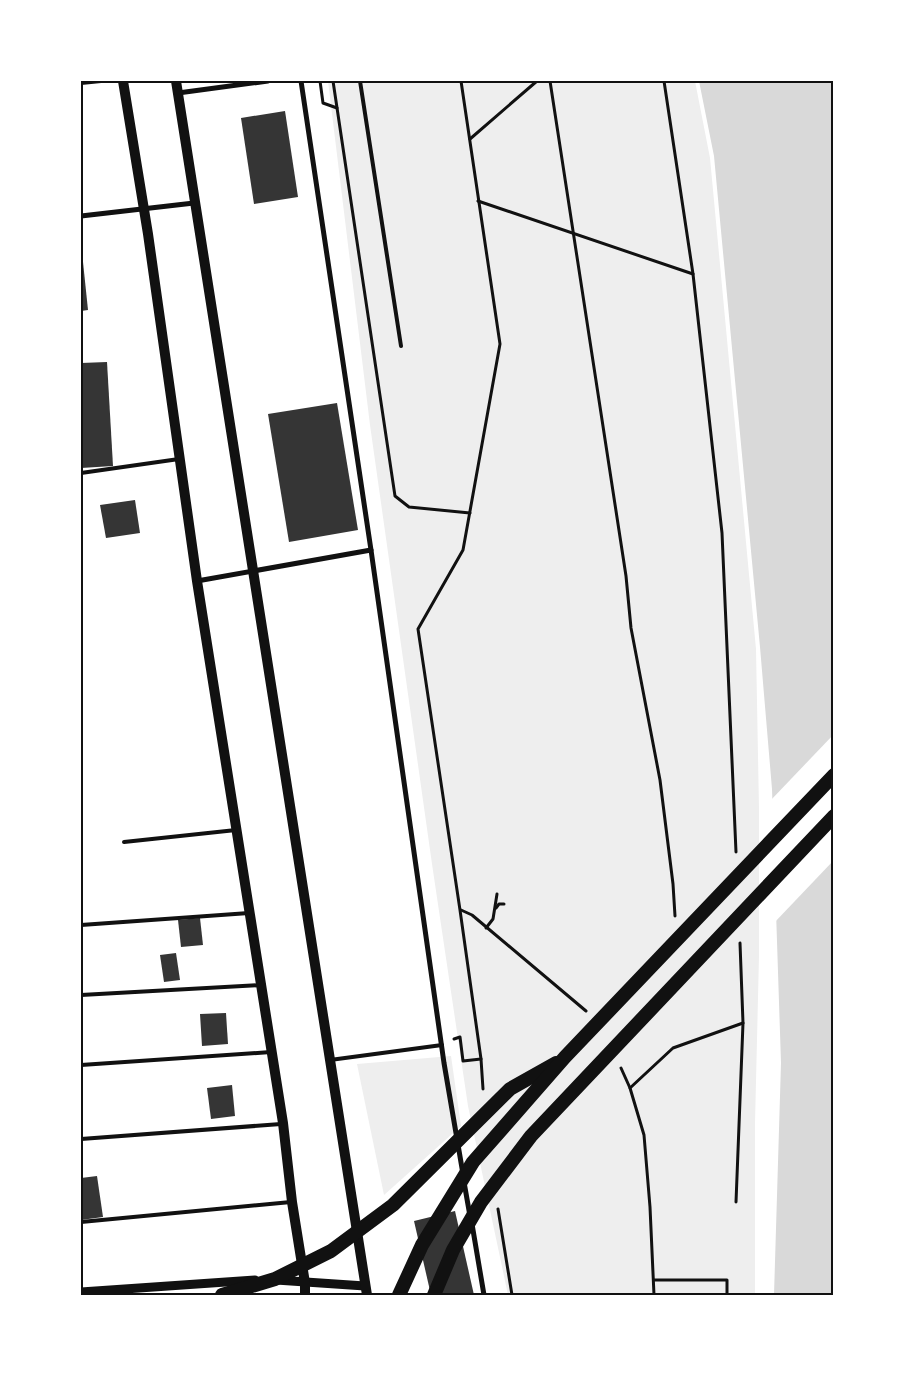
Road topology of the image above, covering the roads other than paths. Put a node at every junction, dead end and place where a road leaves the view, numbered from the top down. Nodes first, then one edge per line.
1 (101, 81) edge
2 (123, 81) edge
3 (176, 81) edge
4 (268, 81) edge
5 (301, 81) edge
6 (360, 81) edge
7 (81, 83) edge
8 (178, 93) junction
9 (194, 204) junction
10 (144, 210) junction
11 (81, 216) edge
12 (401, 346) dead end
13 (181, 459) junction
14 (81, 473) edge
15 (371, 550) junction
16 (252, 571) junction
17 (197, 581) junction
18 (834, 775) edge
19 (834, 816) edge
20 (236, 830) junction
21 (124, 842) dead end
22 (249, 913) junction
23 (81, 924) edge
24 (262, 986) junction
25 (81, 995) edge
26 (442, 1045) junction
27 (272, 1052) junction
28 (565, 1058) junction
29 (330, 1060) junction
30 (81, 1064) edge
31 (283, 1123) junction
32 (81, 1139) edge
33 (292, 1202) junction
34 (81, 1222) edge
35 (305, 1282) junction
36 (171, 1285) junction
37 (366, 1291) edge
38 (81, 1292) edge
39 (172, 1295) edge
40 (222, 1295) edge
41 (305, 1295) edge
42 (399, 1295) edge
43 (434, 1295) edge
44 (484, 1295) edge

1 - 7 lane
2 - 10 main road
3 - 8 main road
4 - 8 street
5 - 15 street
6 - 12 lane
8 - 9 main road
9 - 10 street
9 - 16 main road
10 - 11 street
10 - 13 main road
13 - 14 lane
13 - 17 main road
15 - 16 street
15 - 26 street
16 - 17 street
16 - 29 main road
17 - 20 main road
18 - 28 highway
19 - 43 highway
20 - 21 lane
20 - 22 main road
22 - 23 lane
22 - 24 main road
24 - 25 lane
24 - 27 main road
26 - 29 lane
26 - 44 street
27 - 30 lane
27 - 31 main road
28 - 40 highway
28 - 42 highway
29 - 37 main road
31 - 32 lane
31 - 33 main road
33 - 34 lane
33 - 35 main road
35 - 36 street
35 - 37 street
35 - 41 main road
36 - 38 street
36 - 39 street

